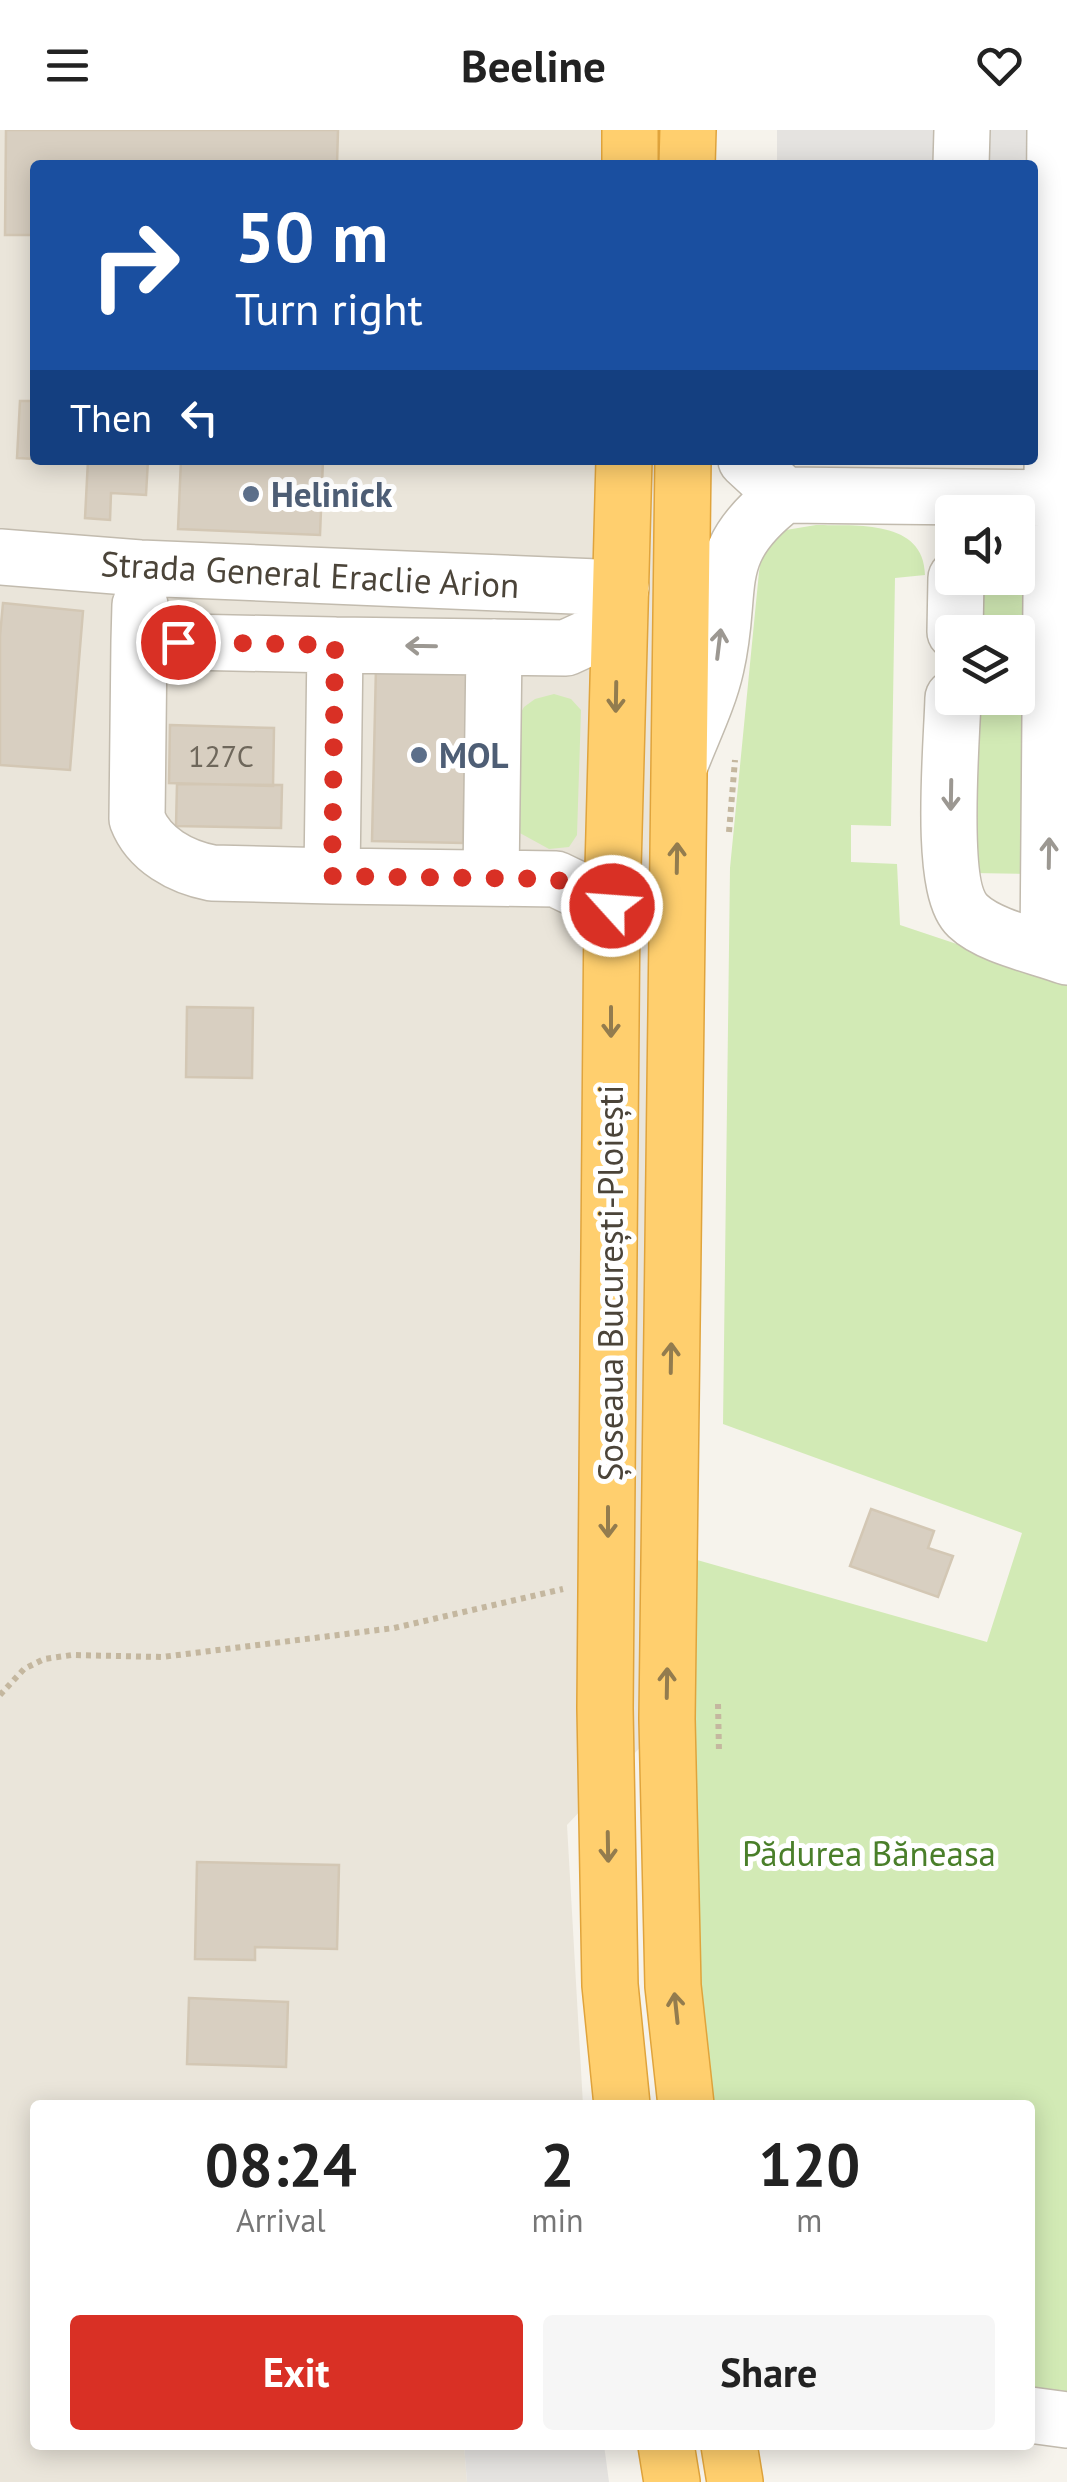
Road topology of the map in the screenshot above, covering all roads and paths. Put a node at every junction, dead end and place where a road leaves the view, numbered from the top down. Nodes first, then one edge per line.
1 (630, 130) edge
2 (688, 130) edge
3 (962, 130) edge
4 (1056, 130) edge
5 (630, 160) edge
6 (687, 160) edge
7 (961, 160) edge
8 (624, 465) edge
9 (683, 465) edge
10 (765, 478) edge
11 (958, 490) edge
12 (1060, 498) edge
13 (0, 557) edge
14 (140, 568) junction
15 (620, 606) junction
16 (139, 642) junction
17 (335, 645) junction
18 (494, 647) junction
19 (953, 715) edge
20 (735, 752) dead end
21 (678, 770) junction
22 (728, 846) dead end
23 (332, 876) junction
24 (491, 878) junction
25 (612, 906) junction
26 (1058, 954) edge
27 (608, 1579) junction
28 (0, 1695) edge
29 (718, 1698) dead end
30 (719, 1758) dead end
31 (621, 2100) edge
32 (685, 2100) edge
33 (1035, 2416) edge
34 (1067, 2420) edge
35 (667, 2450) edge
36 (729, 2450) edge
37 (672, 2482) edge
38 (735, 2482) edge

1 - 5 highway
2 - 6 highway
3 - 7 street
4 - 12 street
8 - 15 highway, Șoseaua București-Ploiești
9 - 21 highway, Șoseaua București-Ploiești
10 - 11 street
21 -> 10 street
11 - 12 street
26 -> 12 street
13 - 14 street, Strada General Eraclie Arion
14 - 15 street, Strada General Eraclie Arion
14 - 16 street
15 - 18 street
15 -> 25 highway, Șoseaua București-Ploiești
16 - 17 street
16 - 23 street
18 -> 17 street
17 - 23 street
18 - 24 street
19 -> 26 street
20 - 22 path
32 -> 21 highway, Șoseaua București-Ploiești
23 - 24 street
24 - 25 street
25 -> 27 highway, Șoseaua București-Ploiești
27 - 28 path
27 -> 31 highway, Șoseaua București-Ploiești
29 - 30 path
33 - 34 street
35 - 37 highway
36 - 38 highway

